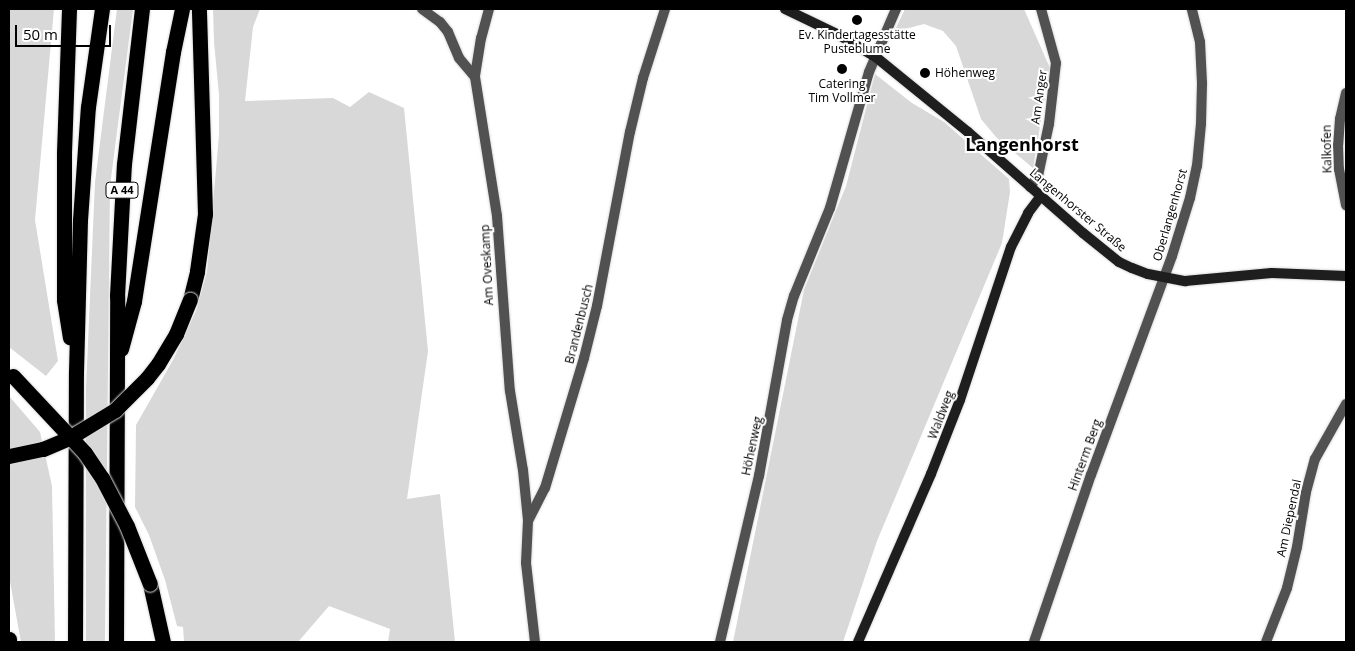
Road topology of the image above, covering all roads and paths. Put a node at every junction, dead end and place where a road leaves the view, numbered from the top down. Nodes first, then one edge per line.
1 (69, 9) edge
2 (102, 9) edge
3 (142, 9) edge
4 (182, 9) edge
5 (198, 9) edge
6 (422, 9) edge
7 (489, 9) edge
8 (665, 9) edge
9 (785, 9) edge
10 (896, 9) edge
11 (1041, 9) edge
12 (1192, 9) edge
13 (877, 58) junction
14 (475, 77) junction
15 (1346, 93) edge
16 (1030, 187) junction
17 (1041, 196) junction
18 (1346, 205) edge
19 (1346, 276) edge
20 (1164, 278) junction
21 (76, 372) junction
22 (115, 372) junction
23 (11, 375) edge
24 (1346, 404) edge
25 (9, 456) edge
26 (528, 521) junction
27 (75, 642) edge
28 (116, 642) edge
29 (163, 642) edge
30 (535, 642) edge
31 (720, 642) edge
32 (858, 642) edge
33 (1034, 642) edge
34 (1266, 642) edge

1 - 21 highway
2 - 21 highway
3 - 22 highway, A 44
4 - 22 highway
5 - 25 highway, bridge
6 - 14 street
7 - 14 street, Am Oveskamp
8 - 26 street, Brandenbusch
9 - 13 street, Langenhorster Straße
10 - 13 street, Höhenweg
11 - 16 street, Am Anger
12 - 20 street, Oberlangenhorst
13 - 16 street, Langenhorster Straße
13 - 31 street, Höhenweg
14 - 26 street, Am Oveskamp
15 - 18 street, Kalkofen
16 - 17 street, Langenhorster Straße
17 - 20 street, Langenhorster Straße
17 - 32 street, Waldweg
19 - 20 street, Langenhorster Straße
20 - 33 street, Hinterm Berg
21 - 27 highway
22 - 28 highway, A 44
23 - 29 highway, bridge
24 - 34 street, Am Diependal
26 - 30 street, Brandenbusch

